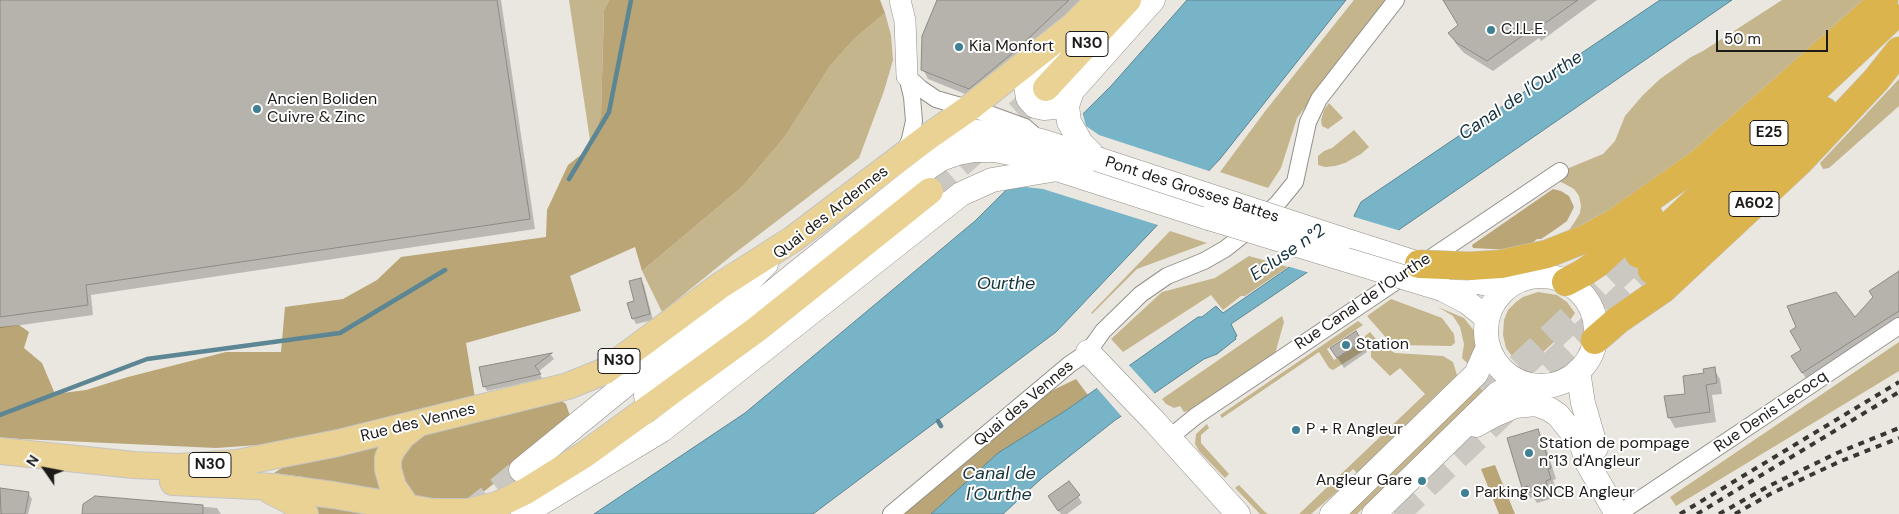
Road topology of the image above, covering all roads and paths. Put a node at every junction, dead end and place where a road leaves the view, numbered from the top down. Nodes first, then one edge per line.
1 (900, 0) edge
2 (1099, 0) edge
3 (1128, 0) edge
4 (1153, 0) edge
5 (1396, 0) edge
6 (1884, 0) edge
7 (1899, 11) edge
8 (1073, 26) junction
9 (1899, 40) edge
10 (1899, 52) edge
11 (908, 76) junction
12 (1046, 88) tunnel mouth
13 (1067, 106) junction
14 (968, 109) junction
15 (1041, 141) junction
16 (902, 158) junction
17 (1096, 159) junction
18 (1700, 163) junction
19 (1057, 169) junction
20 (1560, 170) dead end
21 (930, 190) tunnel mouth
22 (793, 239) junction
23 (1419, 264) joint
24 (1456, 278) junction
25 (1566, 282) junction
26 (1512, 284) junction
27 (1487, 318) junction
28 (1899, 326) edge
29 (756, 330) junction
30 (1595, 340) junction
31 (1488, 347) junction
32 (1088, 352) junction
33 (1578, 371) junction
34 (1531, 384) junction
35 (417, 423) junction
36 (1162, 430) junction
37 (1452, 438) junction
38 (1582, 445) junction
39 (0, 452) edge
40 (607, 463) junction
41 (0, 469) edge
42 (525, 480) junction
43 (259, 485) junction
44 (407, 507) junction
45 (1614, 508) edge
46 (305, 514) edge
47 (523, 514) edge
48 (891, 514) edge
49 (1238, 514) edge
50 (1332, 514) edge
51 (1374, 514) edge

1 - 11 street
2 - 8 main road, Quai des Ardennes / N30
3 - 12 main road, N30
4 - 13 main road
5 - 32 street, Quai des Vennes
6 - 18 highway
7 - 9 highway, E25
8 - 13 main road
8 - 14 main road, Quai des Ardennes / N30
10 - 30 highway, A602
11 - 14 street
11 - 16 street
13 - 17 main road
14 - 15 street
14 - 16 main road, Quai des Ardennes / N30
15 - 16 main road, Pont des Grosses Battes
15 - 17 main road, Pont des Grosses Battes
16 - 22 main road, Quai des Ardennes
17 - 23 main road, Pont des Grosses Battes, bridge
18 - 24 highway
18 - 25 highway
19 - 24 main road, Pont des Grosses Battes, bridge
19 - 40 main road, Pont des Grosses Battes
19 - 42 main road, Pont des Grosses Battes
20 - 36 street, Rue Canal de l'Ourthe
21 - 29 main road, N30
22 - 35 main road, Rue des Vennes / N30
22 - 42 main road, Quai des Ardennes
23 - 24 highway, bridge
24 - 26 main road
24 - 27 main road
25 - 26 main road
25 - 30 main road
26 - 27 main road
27 - 31 main road
28 - 45 street, Rue Denis Lecocq
29 - 40 main road
29 - 42 main road, N30
30 - 33 main road
31 - 34 main road
31 - 50 main road
32 - 36 main road
32 - 48 street, Quai des Vennes
33 - 34 main road
33 - 45 main road
34 - 37 main road
34 - 38 main road
35 - 39 main road, Rue des Vennes / N30
35 - 44 main road
36 - 49 main road
37 - 38 main road
37 - 51 main road
38 - 45 main road
40 - 47 main road
41 - 43 main road, N30
42 - 44 main road, N30
43 - 44 main road, N30
43 - 46 main road

